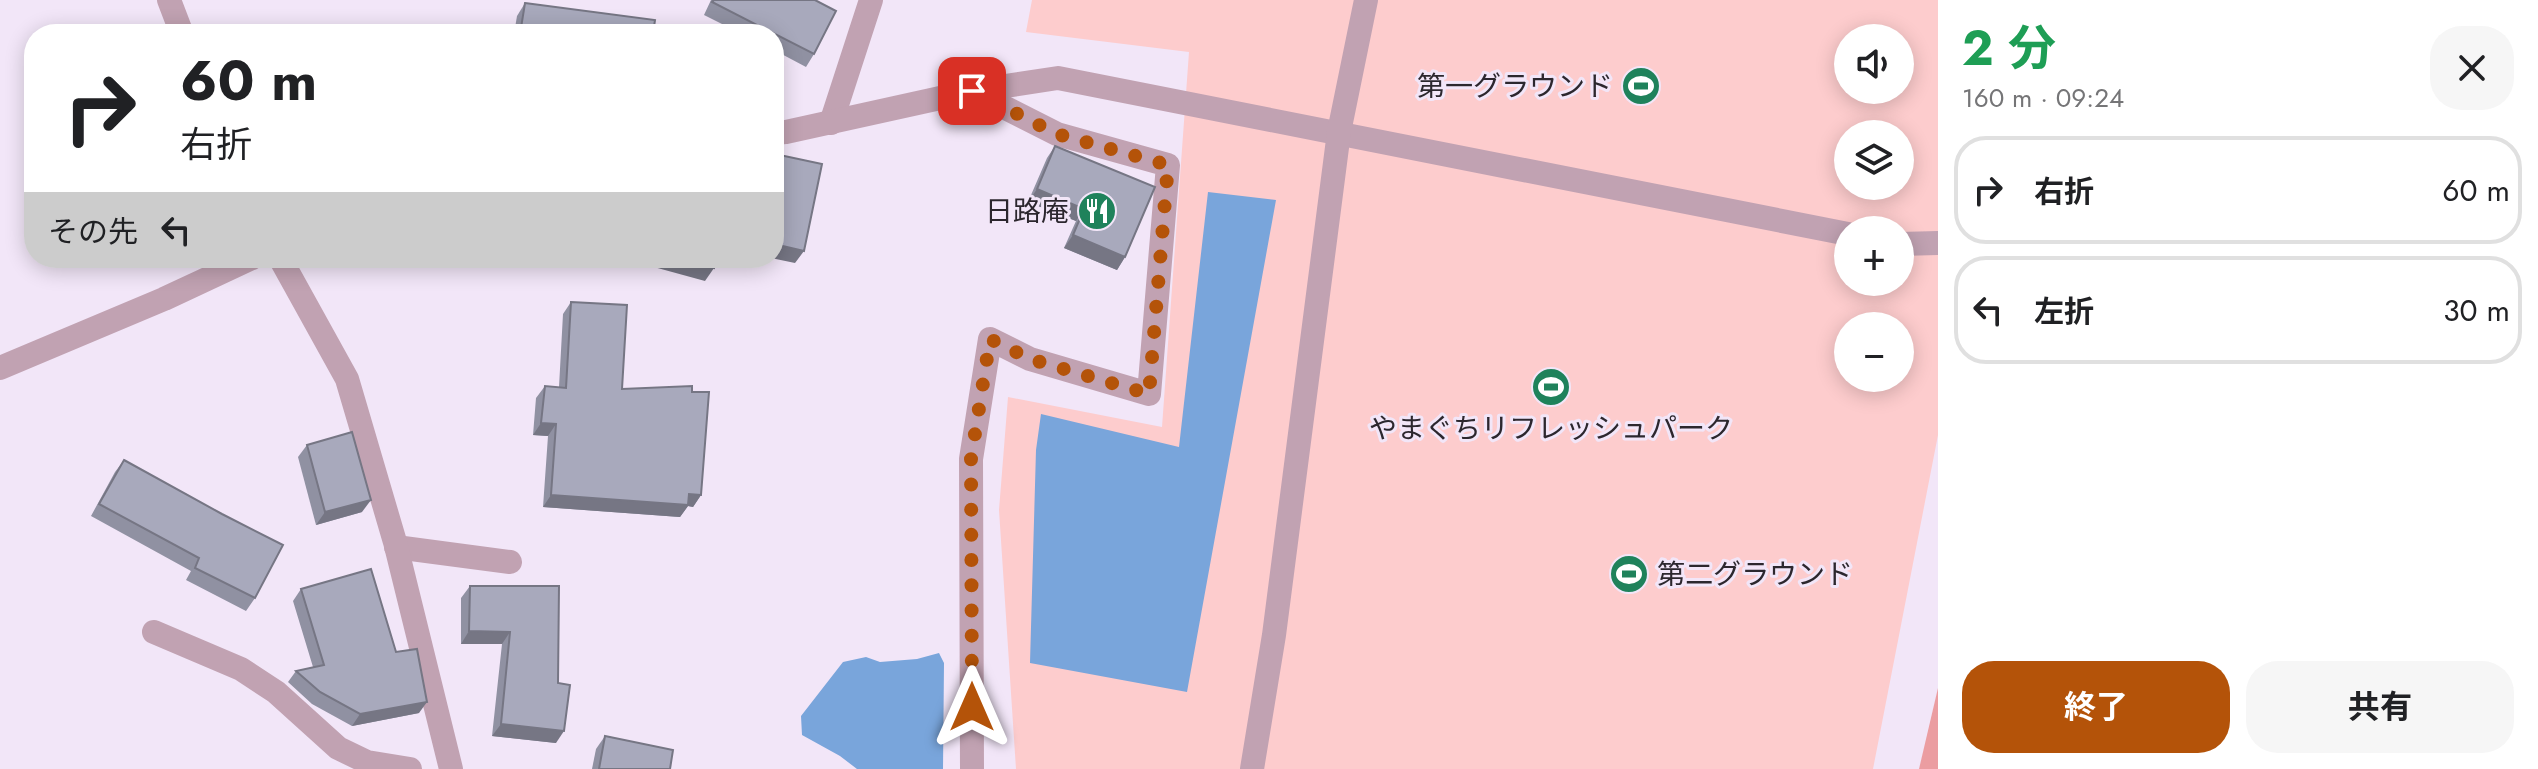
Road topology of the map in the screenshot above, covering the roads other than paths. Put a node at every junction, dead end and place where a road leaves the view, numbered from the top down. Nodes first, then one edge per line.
1 (169, 0) edge
2 (1366, 0) edge
3 (868, 1) edge
4 (178, 24) edge
5 (972, 91) junction
6 (831, 123) junction
7 (784, 131) edge
8 (1339, 132) junction
9 (1834, 231) edge
10 (1938, 243) edge
11 (1914, 244) edge
12 (231, 268) edge
13 (286, 268) edge
14 (0, 368) edge
15 (396, 547) junction
16 (510, 562) dead end
17 (154, 632) dead end
18 (410, 769) edge
19 (451, 769) edge
20 (972, 769) edge
21 (1252, 769) edge

1 - 4 street
2 - 8 street
3 - 6 street
5 - 6 street
5 - 8 street
5 - 20 street
6 - 7 street
8 - 9 street
8 - 21 street
10 - 11 street
12 - 14 street
13 - 15 street
15 - 16 street
15 - 19 street
17 - 18 street

